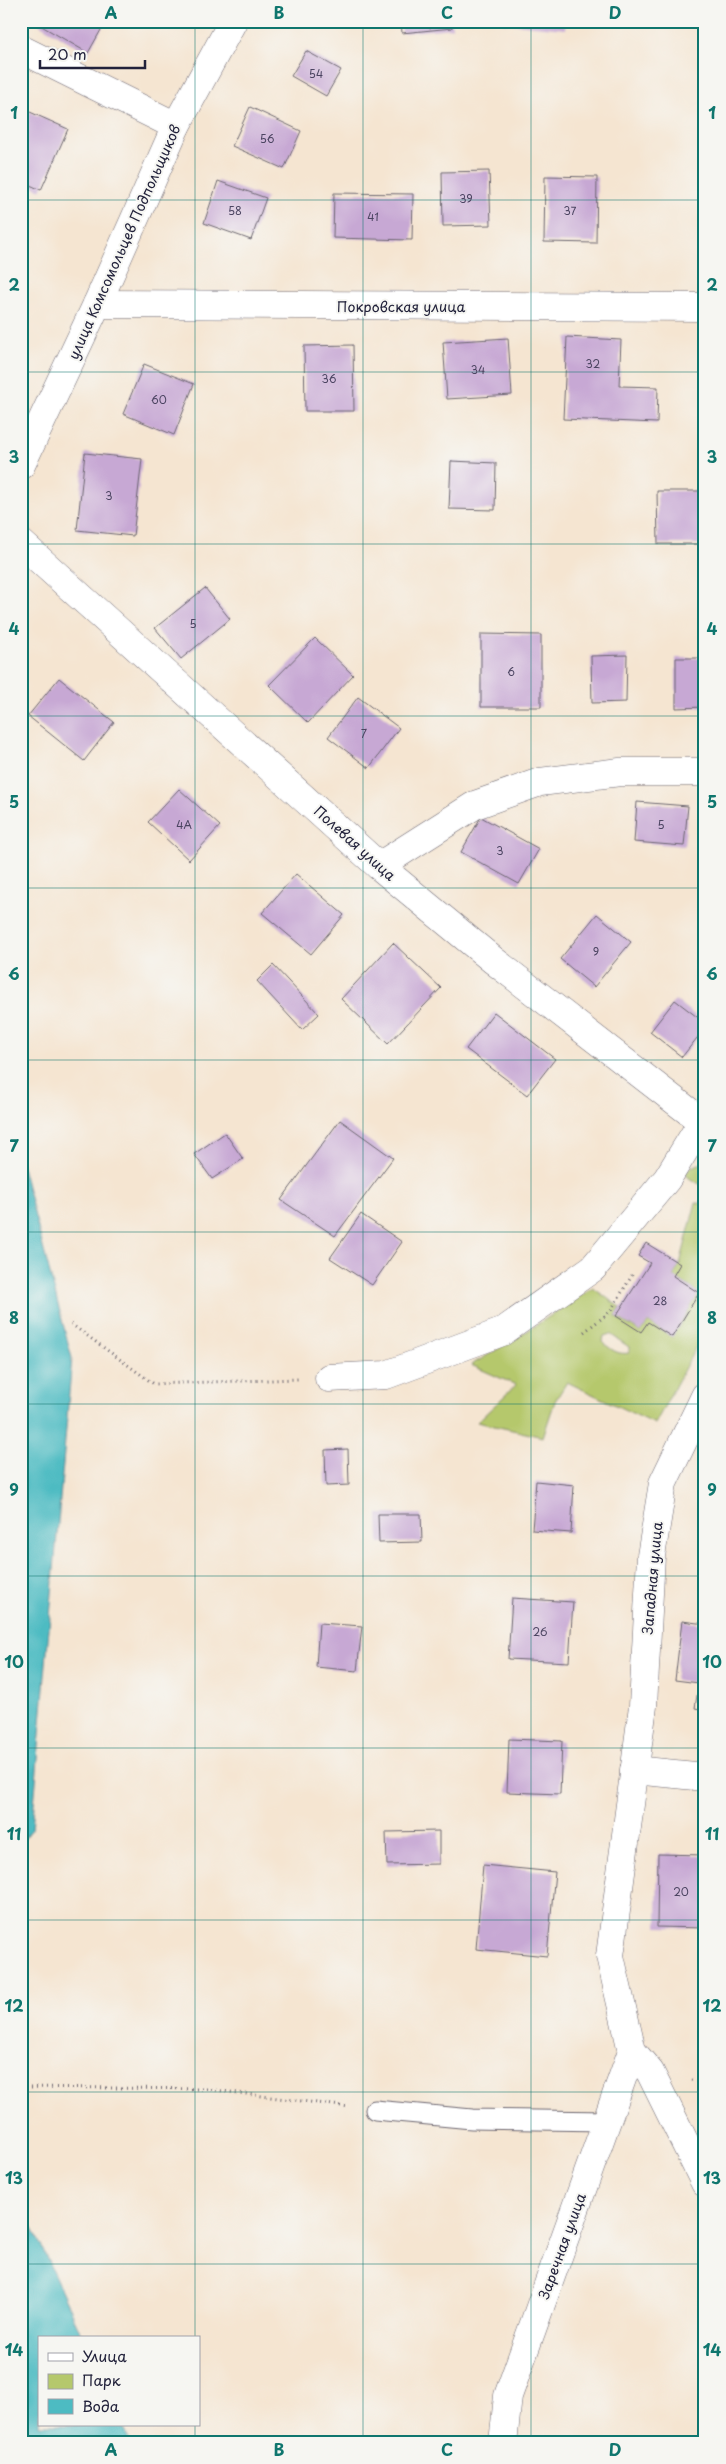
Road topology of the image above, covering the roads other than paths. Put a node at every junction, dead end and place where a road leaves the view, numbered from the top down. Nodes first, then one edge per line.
1 (233, 21) edge
2 (21, 49) edge
3 (176, 126) junction
4 (97, 304) junction
5 (705, 307) edge
6 (21, 465) edge
7 (21, 543) edge
8 (705, 772) edge
9 (379, 866) junction
10 (703, 1123) edge
11 (329, 1378) road end
12 (705, 1396) edge
13 (634, 1770) junction
14 (705, 1777) edge
15 (632, 2051) junction
16 (375, 2110) road end
17 (607, 2121) junction
18 (705, 2183) edge
19 (503, 2443) edge

1 - 3 street, улица Комсомольцев Подпольщиков
2 - 3 street
3 - 4 street, улица Комсомольцев Подпольщиков
4 - 5 street, Покровская улица
4 - 6 street, улица Комсомольцев Подпольщиков
7 - 9 street, Полевая улица
8 - 9 street
9 - 10 street, Полевая улица
10 - 11 street
12 - 13 street, Западная улица
13 - 14 street
13 - 15 street, Западная улица
15 - 17 street, Заречная улица
15 - 18 street
16 - 17 lane
17 - 19 street, Заречная улица

